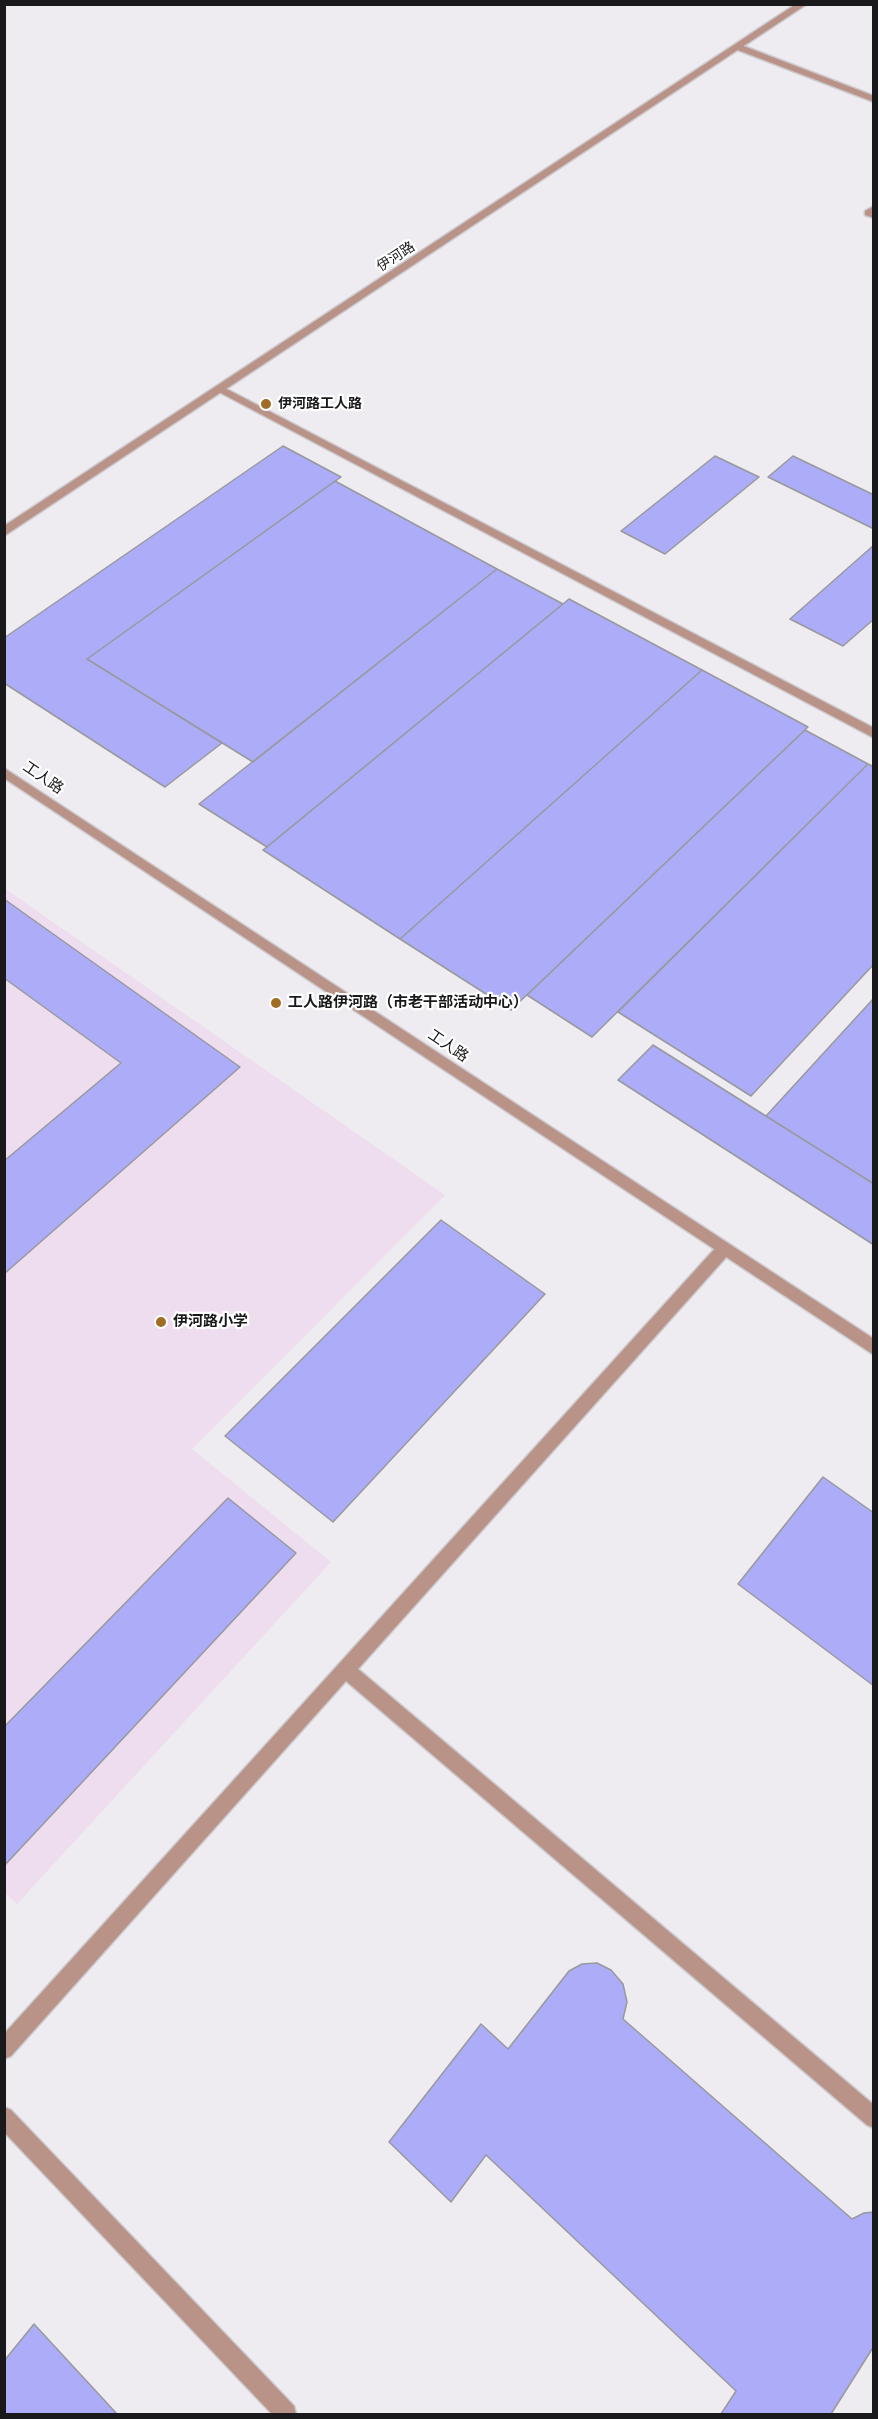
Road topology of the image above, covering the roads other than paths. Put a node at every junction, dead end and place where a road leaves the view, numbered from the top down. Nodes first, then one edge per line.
1 (803, 4) edge
2 (738, 47) junction
3 (873, 99) edge
4 (873, 209) edge
5 (873, 215) edge
6 (221, 389) junction
7 (4, 532) edge
8 (873, 734) edge
9 (4, 772) edge
10 (724, 1249) junction
11 (873, 1348) edge
12 (345, 1669) junction
13 (4, 2049) edge
14 (4, 2117) edge
15 (873, 2118) edge
16 (286, 2415) edge

1 - 2 street, 伊河路
2 - 3 street
2 - 6 street, 伊河路
4 - 5 street
6 - 7 street, 伊河路
6 - 8 street
9 - 10 street, 工人路
10 - 11 street, 工人路
10 - 12 street
12 - 13 street
12 - 15 street
14 - 16 street

